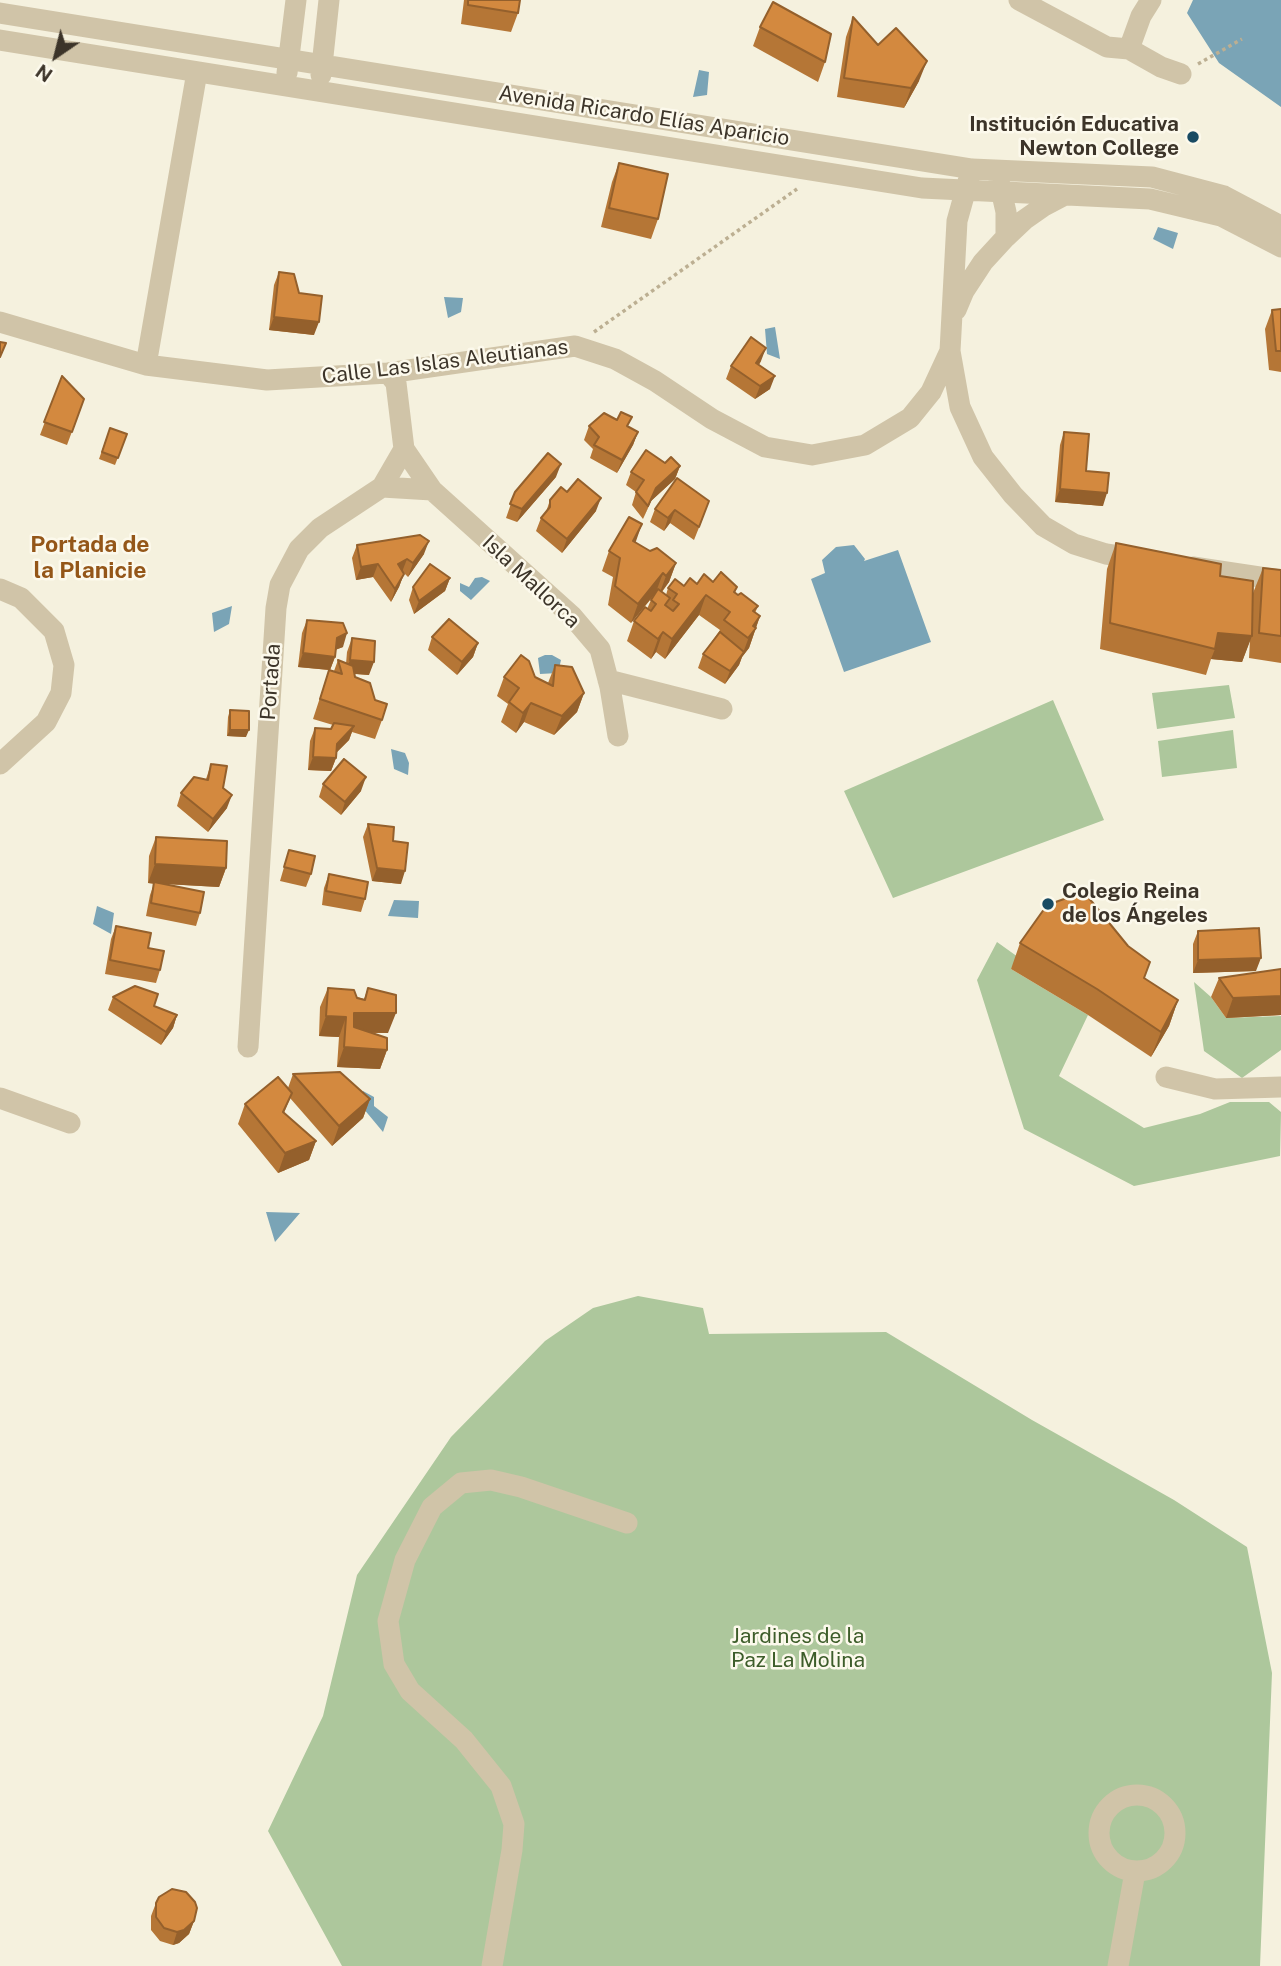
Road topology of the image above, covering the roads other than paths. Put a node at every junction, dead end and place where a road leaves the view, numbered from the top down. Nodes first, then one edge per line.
1 (296, 0) edge
2 (329, 0) edge
3 (1019, 0) edge
4 (1151, 0) edge
5 (0, 13) edge
6 (0, 40) edge
7 (1129, 49) junction
8 (289, 59) junction
9 (323, 64) junction
10 (198, 72) junction
11 (1181, 74) road end
12 (286, 85) junction
13 (320, 91) junction
14 (874, 154) junction
15 (972, 169) junction
16 (997, 171) junction
17 (869, 179) junction
18 (922, 188) junction
19 (965, 191) junction
20 (1002, 193) junction
21 (1066, 195) junction
22 (957, 221) junction
23 (1281, 226) edge
24 (1006, 237) junction
25 (1281, 247) edge
26 (0, 322) edge
27 (951, 322) junction
28 (950, 351) junction
29 (146, 365) junction
30 (388, 373) junction
31 (404, 449) junction
32 (382, 487) junction
33 (432, 490) junction
34 (1281, 580) edge
35 (0, 589) edge
36 (608, 680) junction
37 (722, 709) dead end
38 (618, 736) dead end
39 (0, 764) edge
40 (248, 1047) dead end
41 (1166, 1077) dead end
42 (1281, 1087) edge
43 (0, 1098) edge
44 (70, 1123) dead end
45 (627, 1523) dead end
46 (1135, 1872) dead end
47 (492, 1966) edge
48 (1118, 1966) edge

1 - 8 street
2 - 9 street
3 - 7 street
4 - 7 street
5 - 8 street, Avenida Ricardo Elías Aparicio
6 - 10 street, Avenida Ricardo Elías Aparicio
7 - 11 street
8 - 9 street, Avenida Ricardo Elías Aparicio
8 - 12 street
9 - 13 street
9 - 14 street, Avenida Ricardo Elías Aparicio
10 - 12 street, Avenida Ricardo Elías Aparicio
10 - 29 street
12 - 13 street, Avenida Ricardo Elías Aparicio
13 - 17 street, Avenida Ricardo Elías Aparicio
14 - 15 street, Avenida Ricardo Elías Aparicio
14 - 17 street
15 - 16 street, Avenida Ricardo Elías Aparicio
15 - 19 street
16 - 20 street
16 - 23 street, Avenida Ricardo Elías Aparicio
17 - 18 street, Avenida Ricardo Elías Aparicio
18 - 19 street, Avenida Ricardo Elías Aparicio
18 - 22 street
19 - 20 street, Avenida Ricardo Elías Aparicio
19 - 22 street
20 - 21 street, Avenida Ricardo Elías Aparicio
20 - 24 street
21 - 24 street
21 - 25 street, Avenida Ricardo Elías Aparicio
22 - 27 street
24 - 27 street
26 - 29 street, Calle Las Islas Aleutianas
27 - 28 street
28 - 30 street, Calle Las Islas Aleutianas
28 - 34 street
29 - 30 street, Calle Las Islas Aleutianas
30 - 31 street
31 - 32 street, Portada
31 - 33 street, Isla Mallorca
32 - 33 street
32 - 40 street, Portada
33 - 36 street, Isla Mallorca
35 - 39 street
36 - 37 street
36 - 38 street, Isla Mallorca
41 - 42 street
43 - 44 street
45 - 47 street
46 - 48 street

